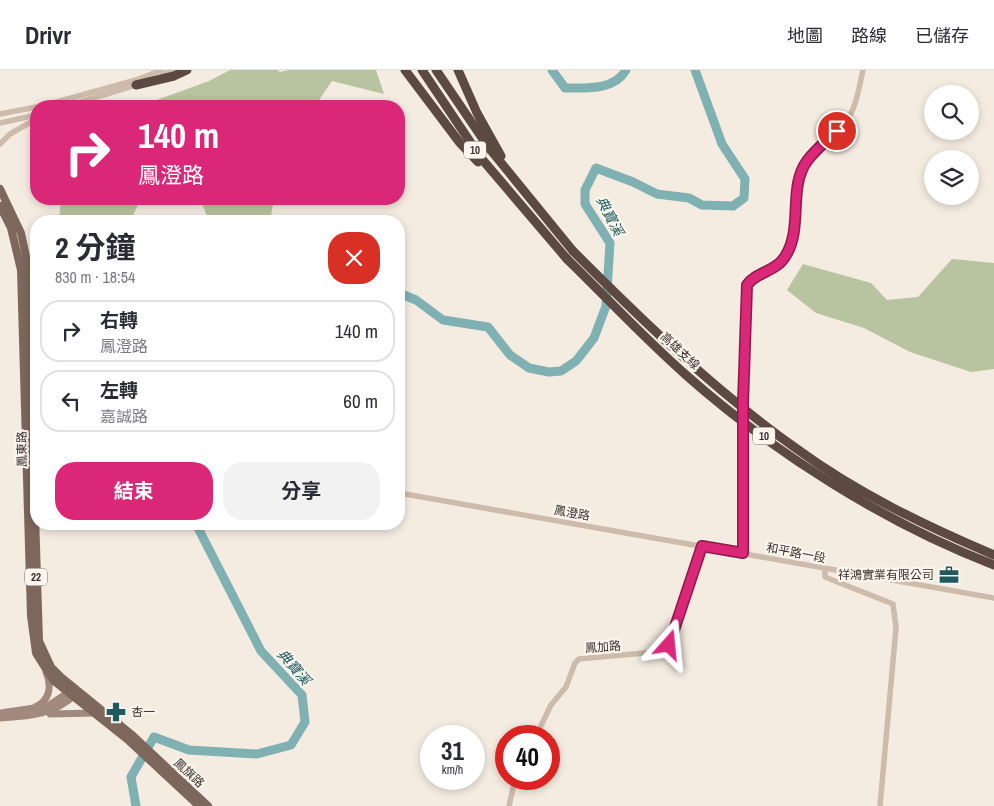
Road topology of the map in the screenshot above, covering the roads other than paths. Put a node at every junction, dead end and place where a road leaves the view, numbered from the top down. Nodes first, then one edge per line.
1 (162, 70) edge
2 (175, 70) edge
3 (187, 70) edge
4 (405, 70) edge
5 (422, 70) edge
6 (436, 70) edge
7 (458, 70) edge
8 (863, 70) edge
9 (136, 85) junction
10 (64, 100) edge
11 (87, 100) edge
12 (30, 108) edge
13 (0, 114) edge
14 (30, 118) edge
15 (30, 121) edge
16 (0, 123) edge
17 (0, 144) edge
18 (512, 176) junction
19 (1, 189) edge
20 (0, 206) edge
21 (537, 224) junction
22 (570, 255) junction
23 (26, 312) junction
24 (30, 408) edge
25 (405, 494) edge
26 (32, 530) edge
27 (35, 530) edge
28 (702, 546) junction
29 (743, 553) junction
30 (994, 555) edge
31 (994, 565) edge
32 (824, 569) junction
33 (994, 598) edge
34 (45, 670) junction
35 (74, 693) junction
36 (25, 710) junction
37 (94, 712) junction
38 (0, 713) edge
39 (40, 714) junction
40 (0, 718) edge
41 (541, 725) edge
42 (129, 737) junction
43 (154, 759) junction
44 (513, 790) edge
45 (199, 806) edge
46 (208, 806) edge
47 (509, 806) edge
48 (880, 806) edge

1 - 10 street
2 - 9 street
3 - 9 highway
4 - 21 highway
5 - 21 highway, 高雄支線 / 10
6 - 18 highway, 高雄支線 / 10
7 - 18 highway
8 - 29 street
9 - 11 street
12 - 13 street
14 - 16 street
15 - 17 street
18 - 22 highway, 高雄支線 / 10
19 - 23 main road, 鳳東路 / 22
20 - 23 main road, 鳳東路 / 22
21 - 22 highway, 高雄支線 / 10
22 - 30 highway, 高雄支線 / 10, bridge
22 - 31 highway, 高雄支線 / 10, bridge
23 - 24 main road, 鳳東路 / 22
25 - 28 street, 鳳澄路
26 - 34 main road, 鳳東路 / 22
27 - 35 main road, 鳳東路 / 22
28 - 29 street, 鳳澄路
28 - 41 street, 鳳加路
29 - 32 street, 和平路一段
32 - 33 street, 和平路一段
32 - 48 street
34 - 35 main road, 鳳東路 / 22
34 - 36 main road
35 - 36 main road
35 - 37 main road, 鳳東路 / 22
35 - 39 main road
35 - 42 main road, 鳳東路 / 22
36 - 38 main road
37 - 39 main road
37 - 42 main road, 鳳東路 / 22
39 - 40 main road
42 - 43 main road, 22
43 - 45 main road, 鳳旗路 / 22
43 - 46 main road, 鳳旗路 / 22
44 - 47 street

